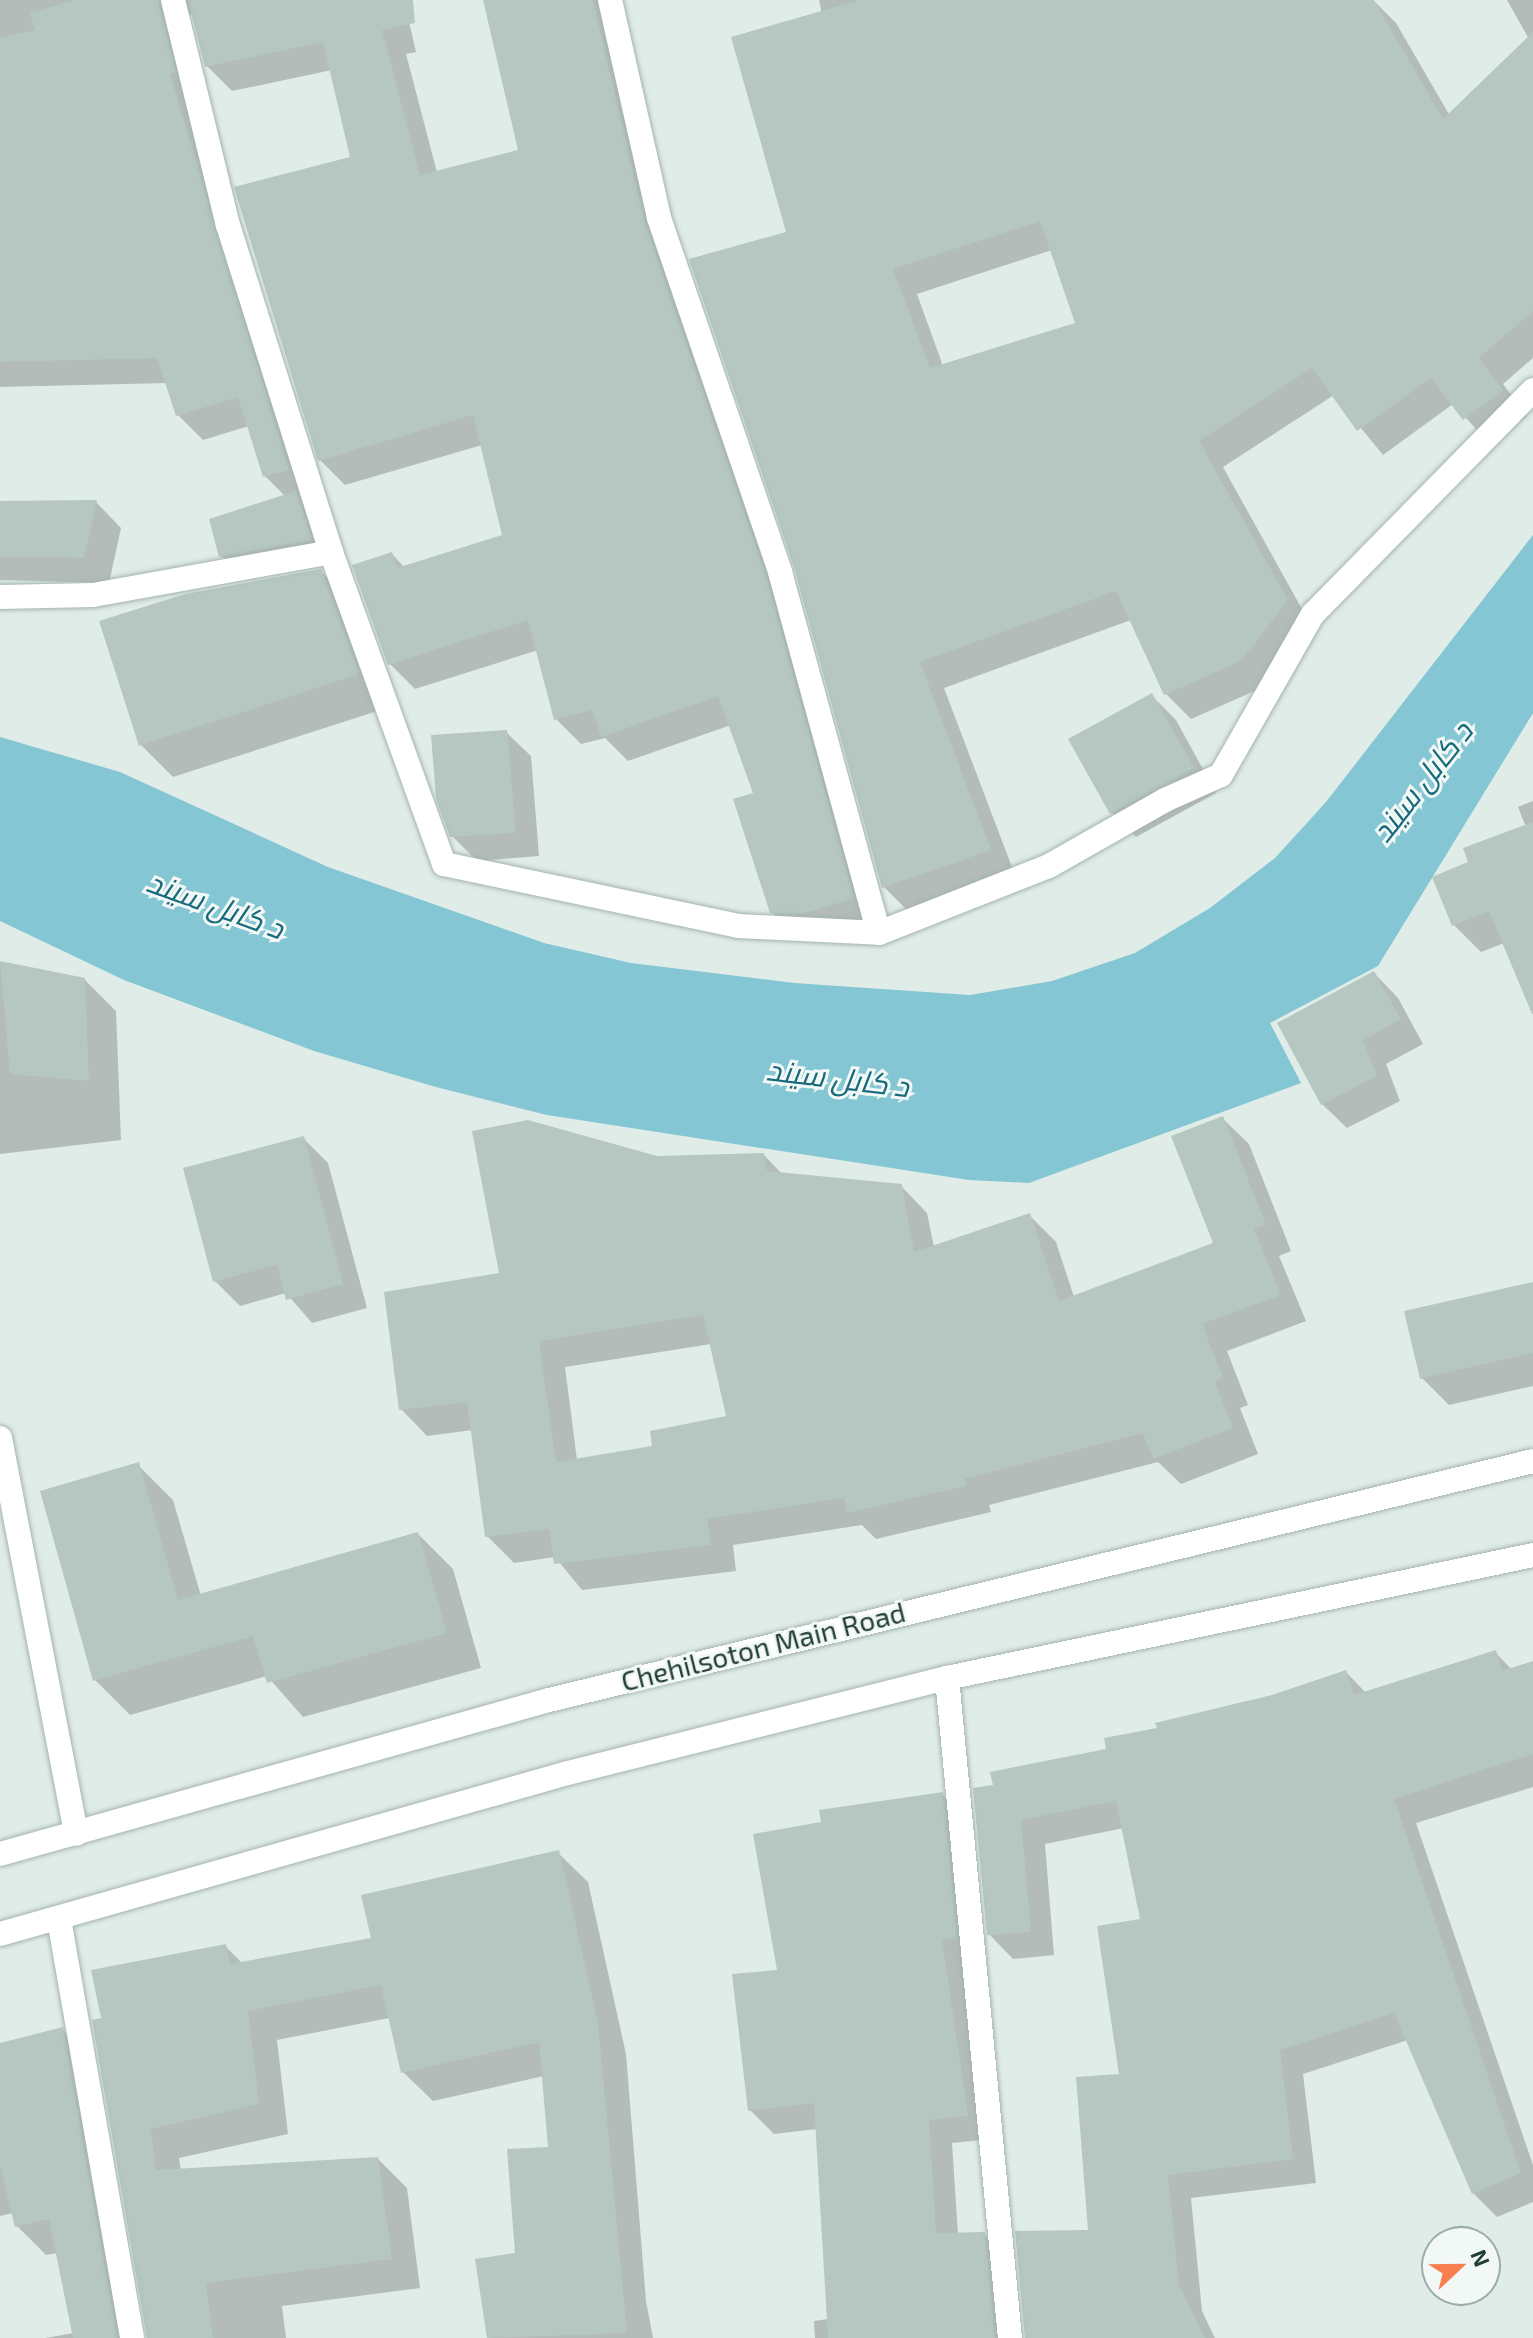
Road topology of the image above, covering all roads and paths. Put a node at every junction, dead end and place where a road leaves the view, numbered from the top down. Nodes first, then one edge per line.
1 (173, 0) edge
2 (610, 0) edge
3 (1533, 390) edge
4 (331, 552) junction
5 (0, 597) edge
6 (879, 933) junction
7 (0, 1438) edge
8 (1533, 1461) edge
9 (1533, 1555) edge
10 (947, 1678) junction
11 (76, 1834) junction
12 (0, 1854) edge
13 (59, 1919) junction
14 (0, 1934) edge
15 (132, 2338) edge
16 (1010, 2338) edge

1 - 4 street
2 - 6 street
3 - 6 street
4 - 5 street
4 - 6 street
7 - 11 street
8 - 11 street, Chehilsoton Main Road
9 - 10 street
10 - 13 street
10 - 16 street
11 - 12 street, Chehilsoton Main Road
13 - 14 street
13 - 15 street

